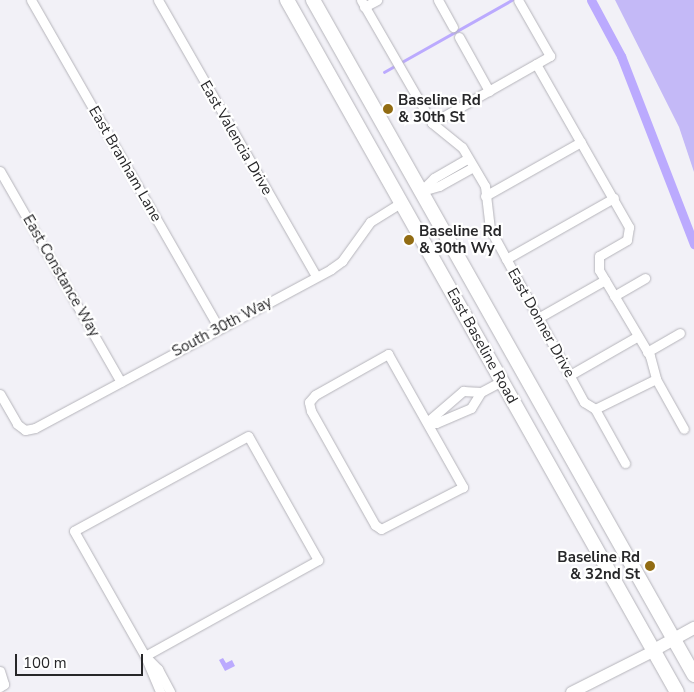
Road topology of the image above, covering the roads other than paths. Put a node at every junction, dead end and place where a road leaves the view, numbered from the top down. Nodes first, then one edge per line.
1 (31, 0) edge
2 (158, 0) edge
3 (287, 0) edge
4 (313, 0) edge
5 (377, 0) edge
6 (438, 0) edge
7 (518, 1) edge
8 (363, 4) edge
9 (453, 27) dead end
10 (459, 37) dead end
11 (536, 64) junction
12 (489, 91) junction
13 (432, 123) junction
14 (581, 142) junction
15 (468, 158) junction
16 (473, 167) junction
17 (449, 169) junction
18 (0, 171) edge
19 (454, 177) junction
20 (421, 191) junction
21 (485, 196) junction
22 (614, 198) junction
23 (402, 202) junction
24 (506, 259) junction
25 (316, 276) junction
26 (645, 278) dead end
27 (604, 280) junction
28 (614, 296) junction
29 (538, 318) junction
30 (219, 328) junction
31 (680, 333) dead end
32 (638, 336) junction
33 (647, 352) junction
34 (522, 370) junction
35 (570, 375) junction
36 (656, 379) junction
37 (502, 381) junction
38 (122, 382) junction
39 (481, 392) junction
40 (0, 394) edge
41 (595, 409) junction
42 (427, 422) junction
43 (684, 429) dead end
44 (625, 463) dead end
45 (694, 628) edge
46 (674, 639) junction
47 (654, 650) junction
48 (145, 656) junction
49 (0, 672) edge
50 (694, 675) edge
51 (158, 679) junction
52 (2, 686) edge
53 (160, 692) edge
54 (170, 692) edge
55 (572, 692) edge
56 (677, 692) edge

1 - 30 street, East Branham Lane
2 - 25 street, East Valencia Drive
3 - 23 main road, East Baseline Road
4 - 20 main road, East Baseline Road
5 - 8 street
6 - 9 street
7 - 11 street
8 - 13 street, East Donner Drive
10 - 12 street
11 - 12 street
11 - 14 street
12 - 13 street
13 - 15 street, East Donner Drive
14 - 21 street
14 - 22 street
15 - 16 street, East Donner Drive
15 - 17 street
16 - 19 street
16 - 21 street, East Donner Drive
17 - 19 street
17 - 20 street
18 - 38 street, East Constance Way
19 - 20 street
20 - 23 main road
20 - 34 main road, East Baseline Road
21 - 24 street, East Donner Drive
22 - 24 street
22 - 27 street
23 - 25 street, South 30th Way
23 - 37 main road, East Baseline Road
24 - 29 street, East Donner Drive
25 - 30 street, South 30th Way
26 - 28 street
27 - 28 street
27 - 29 street
28 - 32 street
29 - 35 street, East Donner Drive
30 - 38 street, South 30th Way
31 - 33 street
32 - 33 street
32 - 35 street
33 - 36 street
34 - 37 main road
34 - 46 main road, East Baseline Road
35 - 41 street, East Donner Drive
36 - 41 street
36 - 43 street
37 - 39 street
37 - 47 main road, East Baseline Road
38 - 40 street, South 30th Way
39 - 42 street
39 - 42 street
41 - 44 street, East Donner Drive
42 - 42 street
45 - 46 main road
46 - 47 main road
46 - 50 main road, East Baseline Road
47 - 55 street
47 - 56 main road, East Baseline Road
48 - 48 street
48 - 51 street
49 - 52 street
51 - 53 street
51 - 54 street

